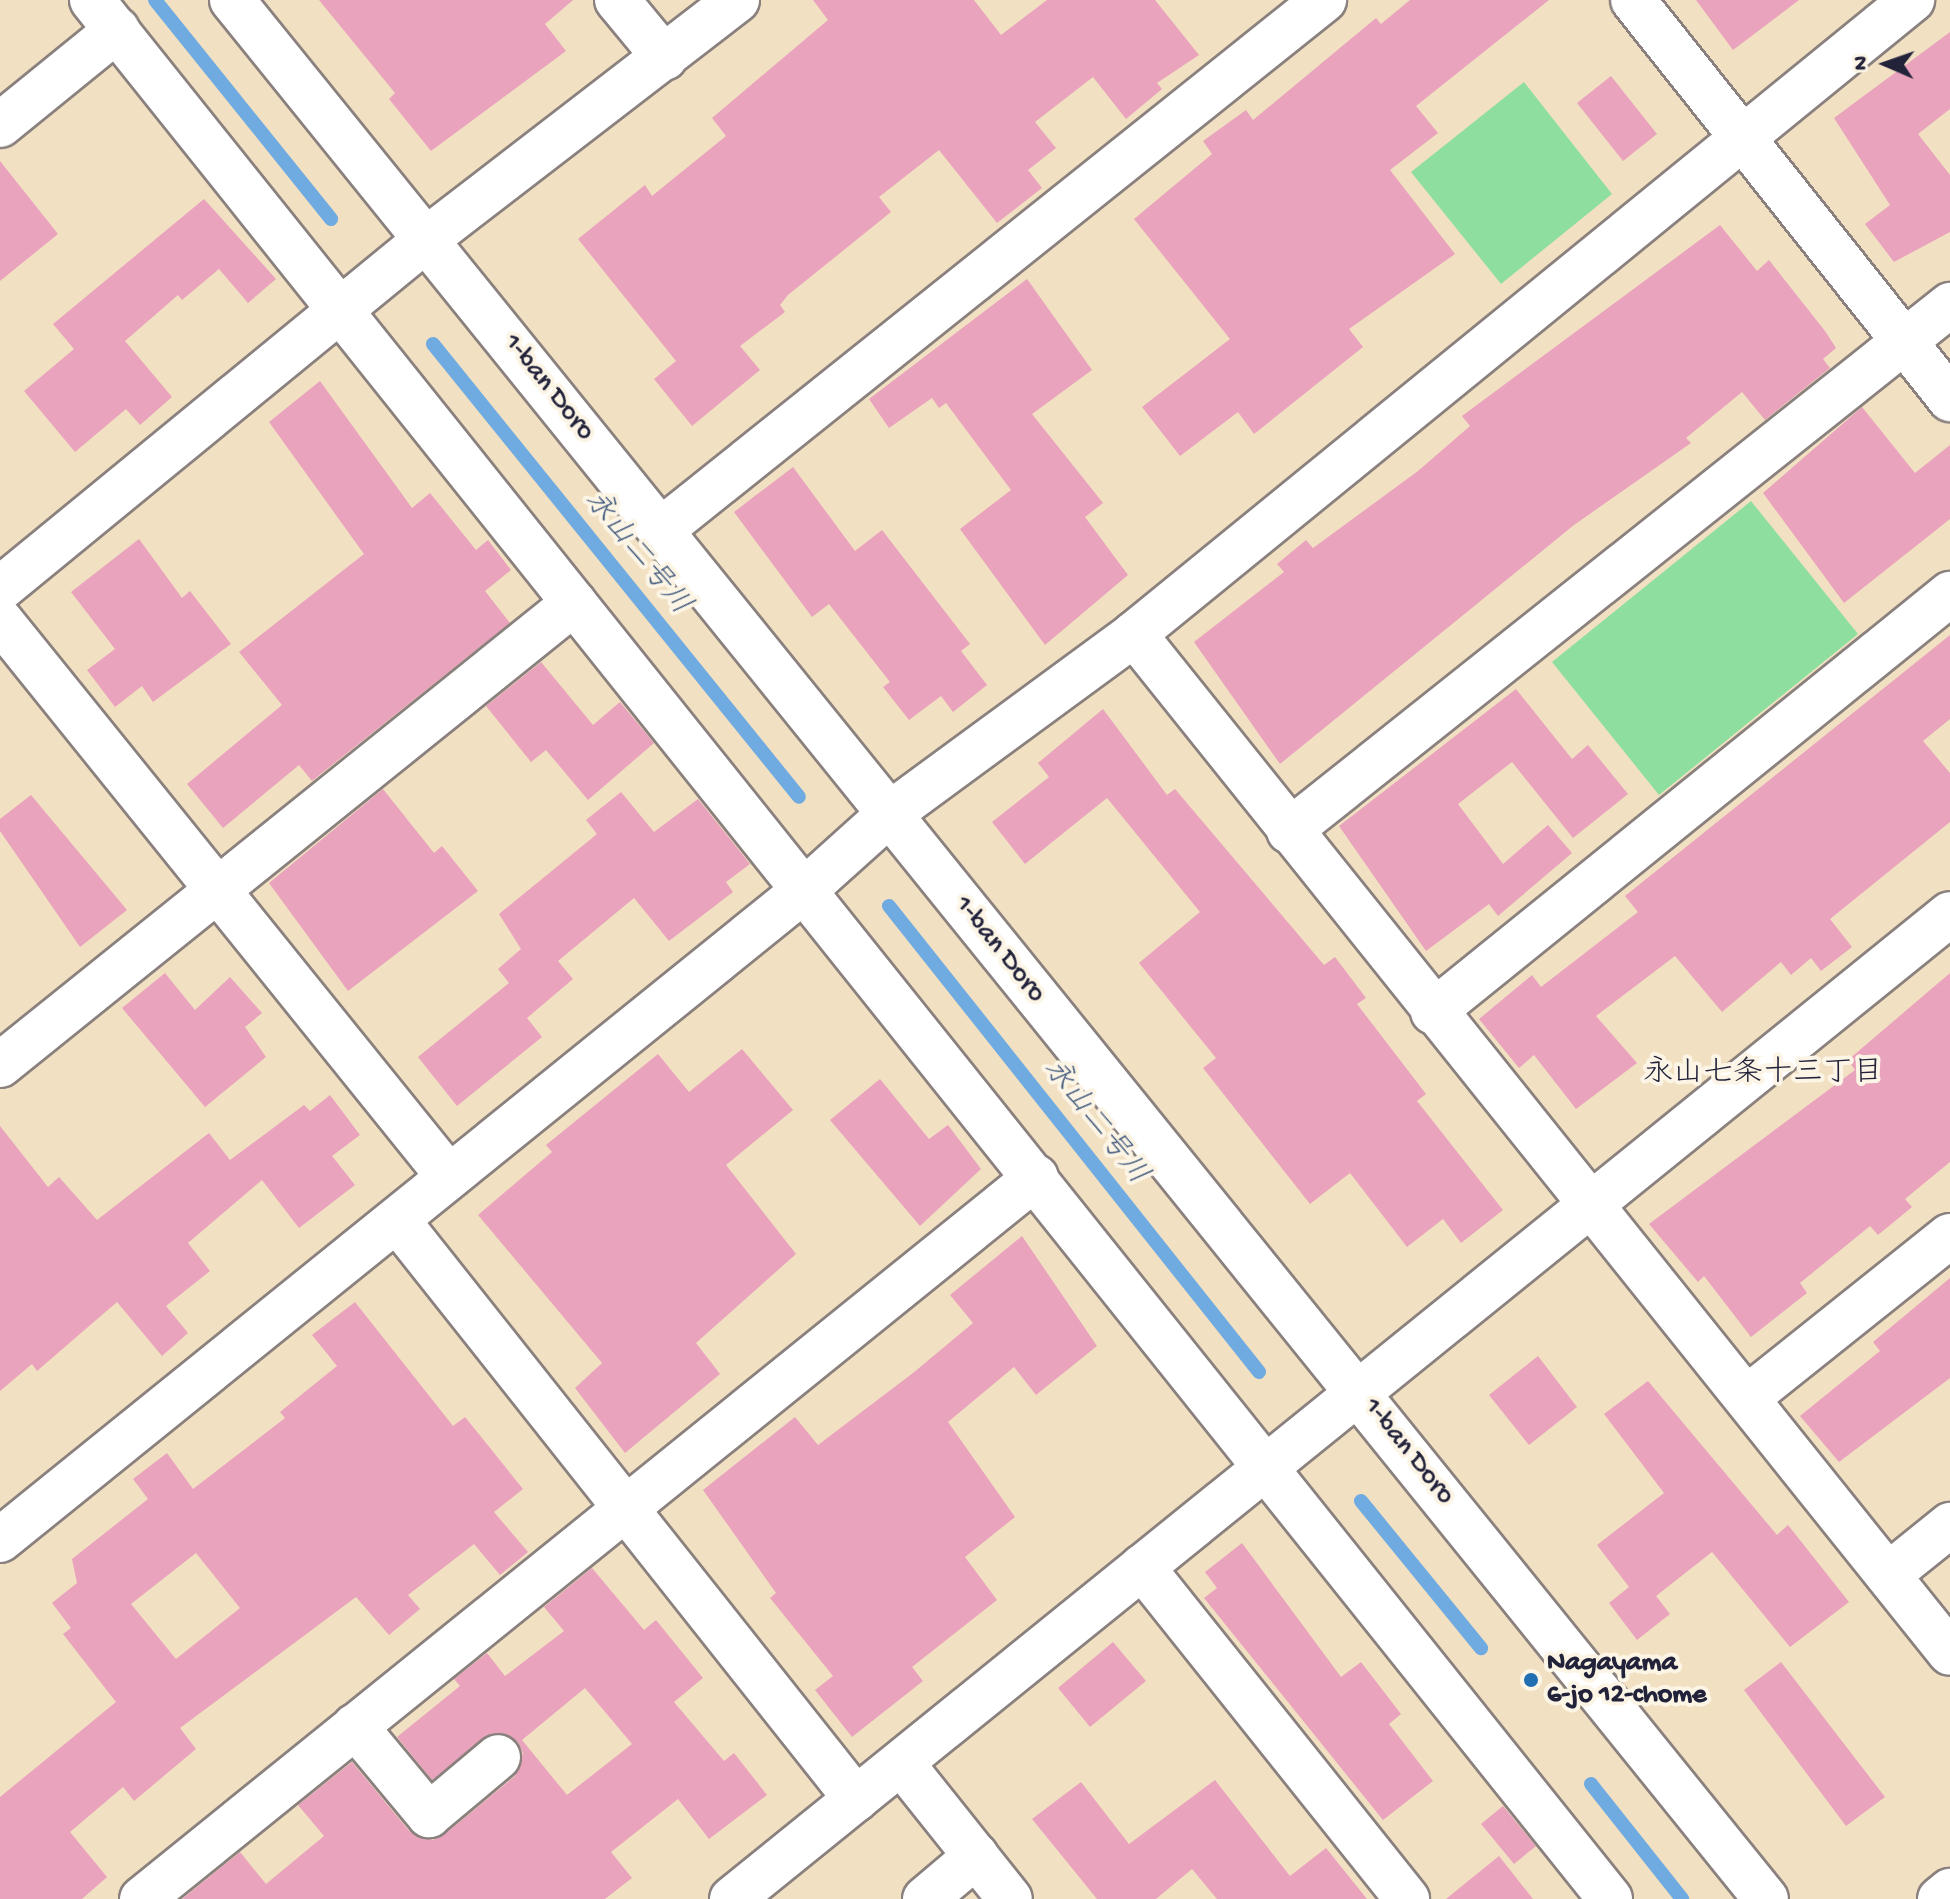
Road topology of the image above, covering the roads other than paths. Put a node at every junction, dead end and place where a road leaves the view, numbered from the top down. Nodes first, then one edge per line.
1 (232, 0) edge
2 (617, 0) edge
3 (737, 0) edge
4 (1324, 0) edge
5 (1633, 0) edge
6 (1912, 0) edge
7 (105, 15) edge
8 (665, 58) junction
9 (0, 125) edge
10 (1742, 139) junction
11 (428, 238) junction
12 (1950, 305) edge
13 (342, 310) junction
14 (1905, 343) junction
15 (1950, 399) edge
16 (661, 530) junction
17 (0, 589) edge
18 (1950, 594) edge
19 (574, 603) junction
20 (0, 620) edge
21 (1134, 634) junction
22 (888, 815) junction
23 (1289, 831) junction
24 (807, 888) junction
25 (215, 891) junction
26 (1950, 914) edge
27 (1433, 1012) junction
28 (0, 1065) edge
29 (449, 1177) junction
30 (1036, 1177) junction
31 (1588, 1208) junction
32 (397, 1220) junction
33 (1950, 1236) edge
34 (1359, 1391) junction
35 (1748, 1397) junction
36 (1268, 1464) junction
37 (625, 1507) junction
38 (1950, 1525) edge
39 (0, 1540) edge
40 (1142, 1567) junction
41 (1888, 1575) junction
42 (1950, 1653) edge
43 (355, 1726) junction
44 (498, 1757) dead end
45 (903, 1765) junction
46 (856, 1799) junction
47 (976, 1856) junction
48 (1950, 1891) edge
49 (142, 1899) edge
50 (732, 1899) edge
51 (925, 1899) edge
52 (1010, 1899) edge
53 (1407, 1899) edge
54 (1610, 1899) edge
55 (1766, 1899) edge
56 (1940, 1899) edge

1 - 11 street, 1-ban Doro
2 - 8 street
3 - 8 street
4 - 16 street
5 - 10 street
6 - 10 street
7 - 9 street
7 - 13 street
8 - 11 street
10 - 14 street
10 - 21 street
11 - 13 street
11 - 16 street, 1-ban Doro
12 - 14 street
13 - 17 street
13 - 19 street
14 - 15 street
14 - 23 street
16 - 22 street, 1-ban Doro
18 - 27 street
19 - 24 street
19 - 25 street
20 - 25 street
21 - 22 street
21 - 23 street
22 - 24 street
22 - 34 street, 1-ban Doro
23 - 27 street
24 - 29 street
24 - 30 street
25 - 28 street
25 - 29 street
26 - 31 street
27 - 31 street
29 - 32 street
30 - 36 street
30 - 37 street
31 - 34 street
31 - 35 street
32 - 37 street
32 - 39 street
33 - 35 street
34 - 36 street
34 - 55 street, 1-ban Doro
35 - 41 street
36 - 40 street
36 - 54 street
37 - 43 street
37 - 46 street
38 - 41 street
40 - 45 street
40 - 53 street
41 - 42 street
43 - 44 street
43 - 49 street
45 - 46 street
45 - 47 street
46 - 50 street
47 - 51 street
47 - 52 street
48 - 56 street

